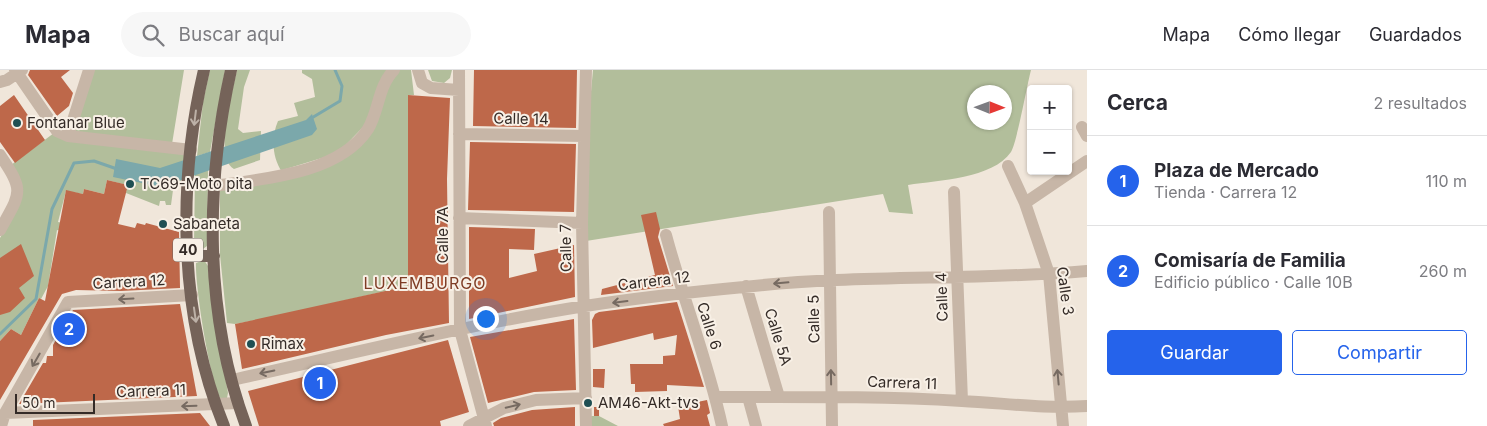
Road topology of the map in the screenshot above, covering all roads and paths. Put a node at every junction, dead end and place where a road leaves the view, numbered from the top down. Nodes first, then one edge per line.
1 (89, 70) edge
2 (204, 70) edge
3 (231, 70) edge
4 (394, 70) edge
5 (418, 70) edge
6 (459, 70) edge
7 (586, 70) edge
8 (18, 71) edge
9 (0, 82) edge
10 (459, 90) junction
11 (63, 133) junction
12 (459, 134) junction
13 (583, 136) junction
14 (191, 150) junction
15 (0, 155) edge
16 (1087, 161) edge
17 (1008, 166) dead end
18 (214, 186) junction
19 (954, 192) dead end
20 (1024, 203) junction
21 (829, 212) dead end
22 (459, 218) junction
23 (582, 223) junction
24 (0, 230) edge
25 (666, 235) dead end
26 (188, 256) junction
27 (214, 256) junction
28 (1087, 271) edge
29 (1050, 274) junction
30 (957, 277) junction
31 (830, 279) junction
32 (746, 286) junction
33 (682, 294) junction
34 (192, 295) junction
35 (584, 306) junction
36 (460, 330) junction
37 (232, 380) junction
38 (715, 397) junction
39 (748, 397) junction
40 (780, 397) junction
41 (832, 397) junction
42 (586, 398) junction
43 (962, 401) junction
44 (238, 403) junction
45 (215, 405) junction
46 (1087, 406) edge
47 (1061, 408) junction
48 (5, 413) junction
49 (485, 422) edge
50 (0, 426) edge
51 (224, 426) edge
52 (246, 426) edge
53 (469, 426) edge
54 (586, 426) edge
55 (722, 426) edge
56 (756, 426) edge
57 (832, 426) edge
58 (1063, 426) edge

1 - 11 street
2 -> 14 main road, 40
3 - 18 main road, 40
4 - 18 street
5 - 10 street
6 - 10 street, Calle 7A
7 - 13 street, Calle 7
8 - 9 street
8 - 11 street
10 - 12 street, Calle 7A
11 - 14 street
12 - 13 street, Calle 14
12 - 22 street, Calle 7A
13 - 23 street, Calle 7
14 - 26 main road, 40
15 - 24 street
16 - 20 street
17 - 20 street, Calle 3
18 - 27 main road, 40
19 - 30 street, Calle 4
20 - 29 street, Calle 3
21 - 31 street, Calle 5
22 - 23 street
22 - 36 street, Calle 7A
23 - 35 street, Calle 7
25 - 33 street, Calle 6
26 - 27 main road, 40
26 - 34 main road, 40
27 - 37 main road, 40
28 - 29 street, Carrera 12
29 - 30 street, Carrera 12
47 -> 29 street, Calle 3
30 - 31 street, Carrera 12
30 - 43 street, Calle 4
31 -> 32 street, Carrera 12
41 -> 31 street, Calle 5
32 - 33 street, Carrera 12
32 - 40 street, Calle 5A
33 -> 35 street, Carrera 12
33 - 38 street, Calle 6
34 -> 45 main road, 40
34 -> 48 street, Carrera 12
35 - 36 street, Carrera 12
35 - 42 street, Calle 7
36 -> 37 street, Carrera 12
36 - 49 street, Calle 7A
37 - 44 main road, 40
38 - 39 street, Carrera 11
38 - 55 street, Calle 6
39 - 40 street, Carrera 11
39 - 56 street
40 - 41 street, Carrera 11
41 - 43 street, Carrera 11
41 - 57 street, Calle 5
49 -> 42 street
42 - 54 street, Calle 7
43 - 47 street, Carrera 11
44 - 45 street, Carrera 11
44 - 52 main road, 40
45 -> 48 street, Carrera 11
45 - 51 main road, 40
46 - 47 street, Carrera 11
47 - 58 street, Calle 3
48 - 50 street
49 - 53 street

